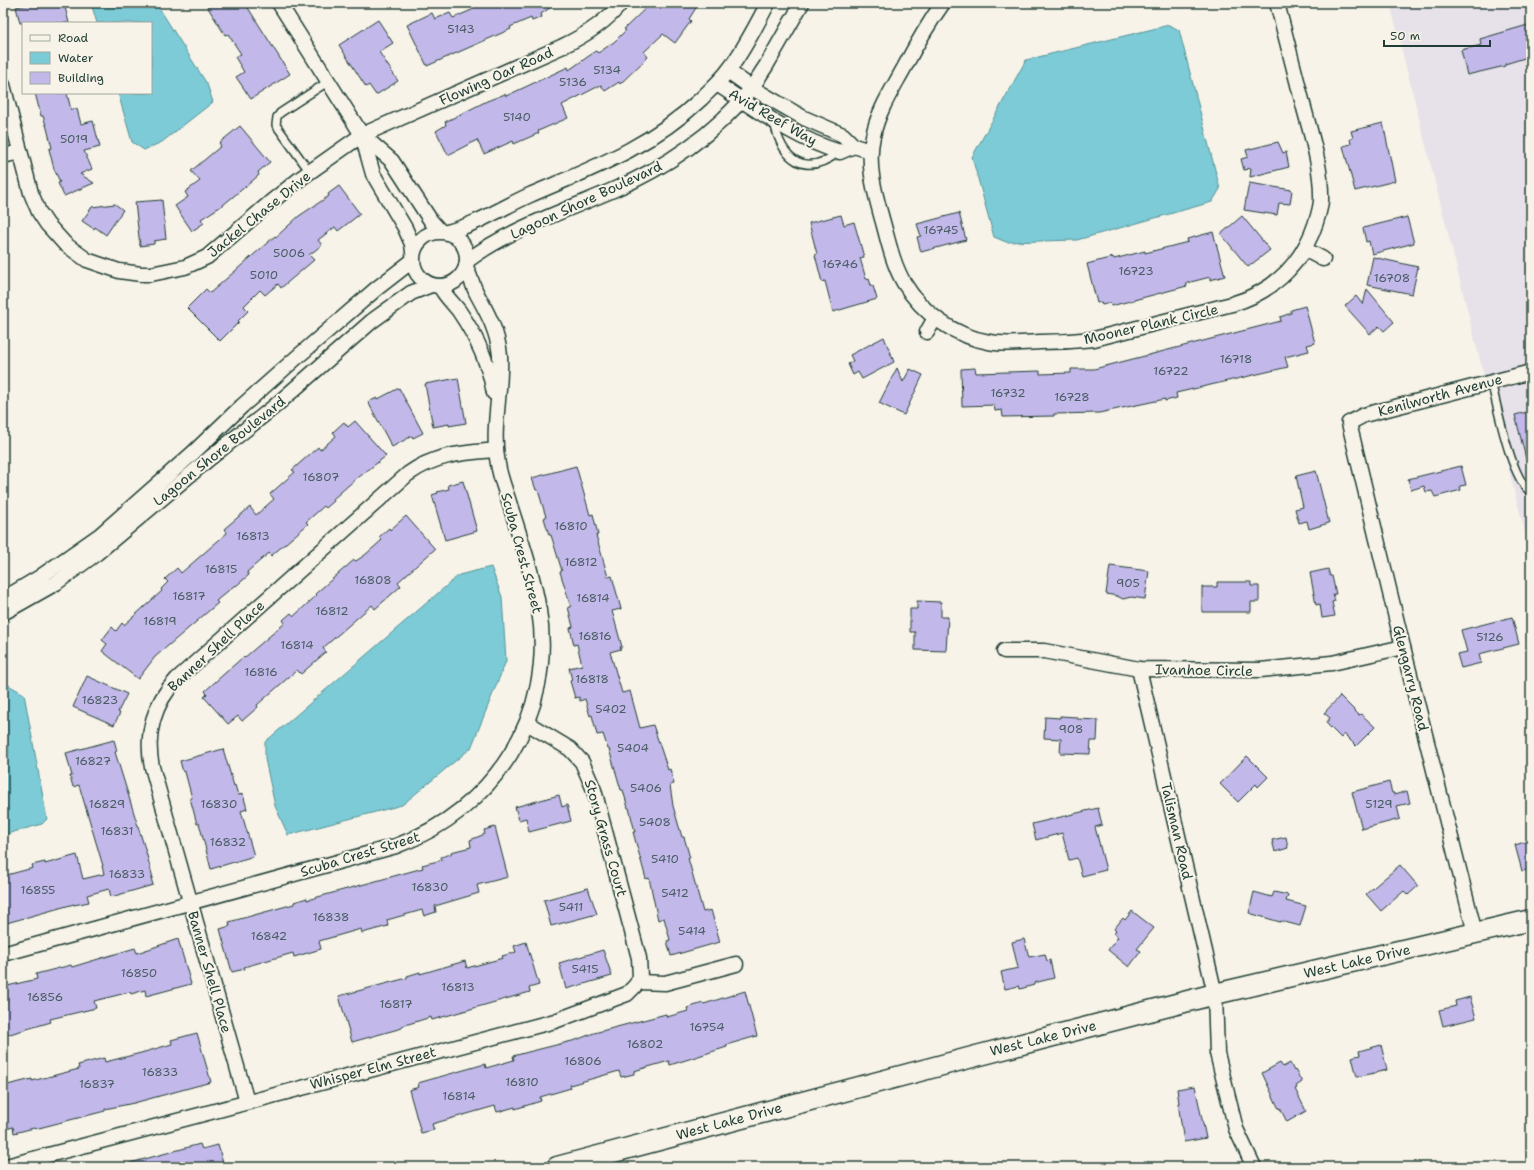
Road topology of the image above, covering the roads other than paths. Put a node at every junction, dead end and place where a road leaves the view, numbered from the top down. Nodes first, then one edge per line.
1 (279, 3) edge
2 (621, 3) edge
3 (768, 3) edge
4 (802, 3) edge
5 (943, 3) edge
6 (1277, 3) edge
7 (728, 71) junction
8 (329, 81) junction
9 (717, 84) junction
10 (3, 85) edge
11 (752, 88) junction
12 (741, 100) junction
13 (774, 120) junction
14 (362, 134) junction
15 (854, 146) junction
16 (870, 151) junction
17 (20, 152) junction
18 (840, 152) junction
19 (3, 156) edge
20 (310, 172) junction
21 (444, 232) junction
22 (1304, 250) junction
23 (413, 256) junction
24 (1323, 259) dead end
25 (466, 264) junction
26 (436, 286) junction
27 (936, 318) junction
28 (927, 332) dead end
29 (1531, 372) edge
30 (1491, 382) junction
31 (496, 413) junction
32 (1350, 423) joint
33 (496, 450) junction
34 (1531, 492) edge
35 (3, 599) edge
36 (3, 613) edge
37 (1403, 647) junction
38 (1004, 651) dead end
39 (1139, 669) junction
40 (527, 723) junction
41 (190, 903) junction
42 (1531, 920) edge
43 (1475, 933) junction
44 (3, 954) edge
45 (736, 964) dead end
46 (638, 982) junction
47 (1215, 994) junction
48 (247, 1102) junction
49 (3, 1167) edge
50 (557, 1167) edge
51 (1254, 1167) edge

1 - 8 street
2 - 14 street, Flowing Oar Road
3 - 7 street, Lagoon Shore Boulevard
4 - 11 street, Lagoon Shore Boulevard
5 - 16 street, Mooner Plank Circle
6 - 22 street, Mooner Plank Circle
7 - 9 street, Lagoon Shore Boulevard
7 - 11 street, Avid Reef Way
8 - 14 street
8 - 20 lane
9 - 12 street, Avid Reef Way
9 - 21 street, Lagoon Shore Boulevard
10 - 17 street, Jackel Chase Drive
11 - 12 street, Lagoon Shore Boulevard
11 - 15 street, Avid Reef Way
12 - 13 street, Avid Reef Way
12 - 25 street, Lagoon Shore Boulevard
13 - 18 street, Avid Reef Way
13 - 18 lane
14 - 20 street, Jackel Chase Drive
14 - 21 street
14 - 23 street
15 - 16 street, Avid Reef Way
15 - 18 street
16 - 27 street, Mooner Plank Circle
17 - 19 street
17 - 20 street, Jackel Chase Drive
21 - 23 street
21 - 25 street
22 - 24 street
22 - 27 street, Mooner Plank Circle
23 - 26 street
23 - 35 street, Lagoon Shore Boulevard
25 - 26 street
25 - 31 street, Scuba Crest Street
26 - 31 street, Scuba Crest Street
26 - 36 street, Lagoon Shore Boulevard
27 - 28 street
29 - 30 street, Kenilworth Avenue
30 - 32 street, Kenilworth Avenue
30 - 34 lane
31 - 33 street, Scuba Crest Street
32 - 37 street, Glengarry Road
33 - 40 street, Scuba Crest Street
33 - 41 street, Banner Shell Place
37 - 39 street, Ivanhoe Circle
37 - 43 street, Glengarry Road
38 - 39 street, Ivanhoe Circle
39 - 47 street, Talisman Road
40 - 41 street, Scuba Crest Street
40 - 46 street, Story Grass Court
41 - 44 street, Scuba Crest Street
41 - 48 street, Banner Shell Place
42 - 43 street, West Lake Drive
43 - 47 street, West Lake Drive
45 - 46 street
46 - 48 street, Whisper Elm Street
47 - 50 street, West Lake Drive
47 - 51 street, Talisman Road
48 - 49 street, Whisper Elm Street

